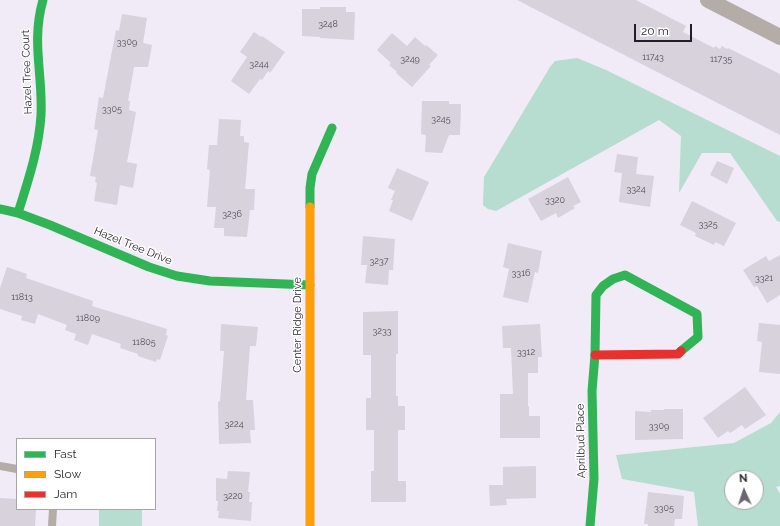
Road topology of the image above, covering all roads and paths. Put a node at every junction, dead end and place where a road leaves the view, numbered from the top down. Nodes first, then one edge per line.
1 (43, 0) edge
2 (708, 0) edge
3 (780, 37) edge
4 (332, 128) dead end
5 (0, 209) edge
6 (18, 213) junction
7 (310, 284) junction
8 (595, 355) junction
9 (0, 466) edge
10 (16, 469) edge
11 (53, 510) edge
12 (52, 526) edge
13 (310, 526) edge
14 (590, 526) edge

1 - 6 street, Hazel Tree Court
2 - 3 street
4 - 7 street, Center Ridge Drive
5 - 6 street, Hazel Tree Drive
6 - 7 street, Hazel Tree Drive
7 - 13 street, Center Ridge Drive
8 - 8 street, Aprilbud Place
8 - 14 street, Aprilbud Place
9 - 10 lane
11 - 12 lane

